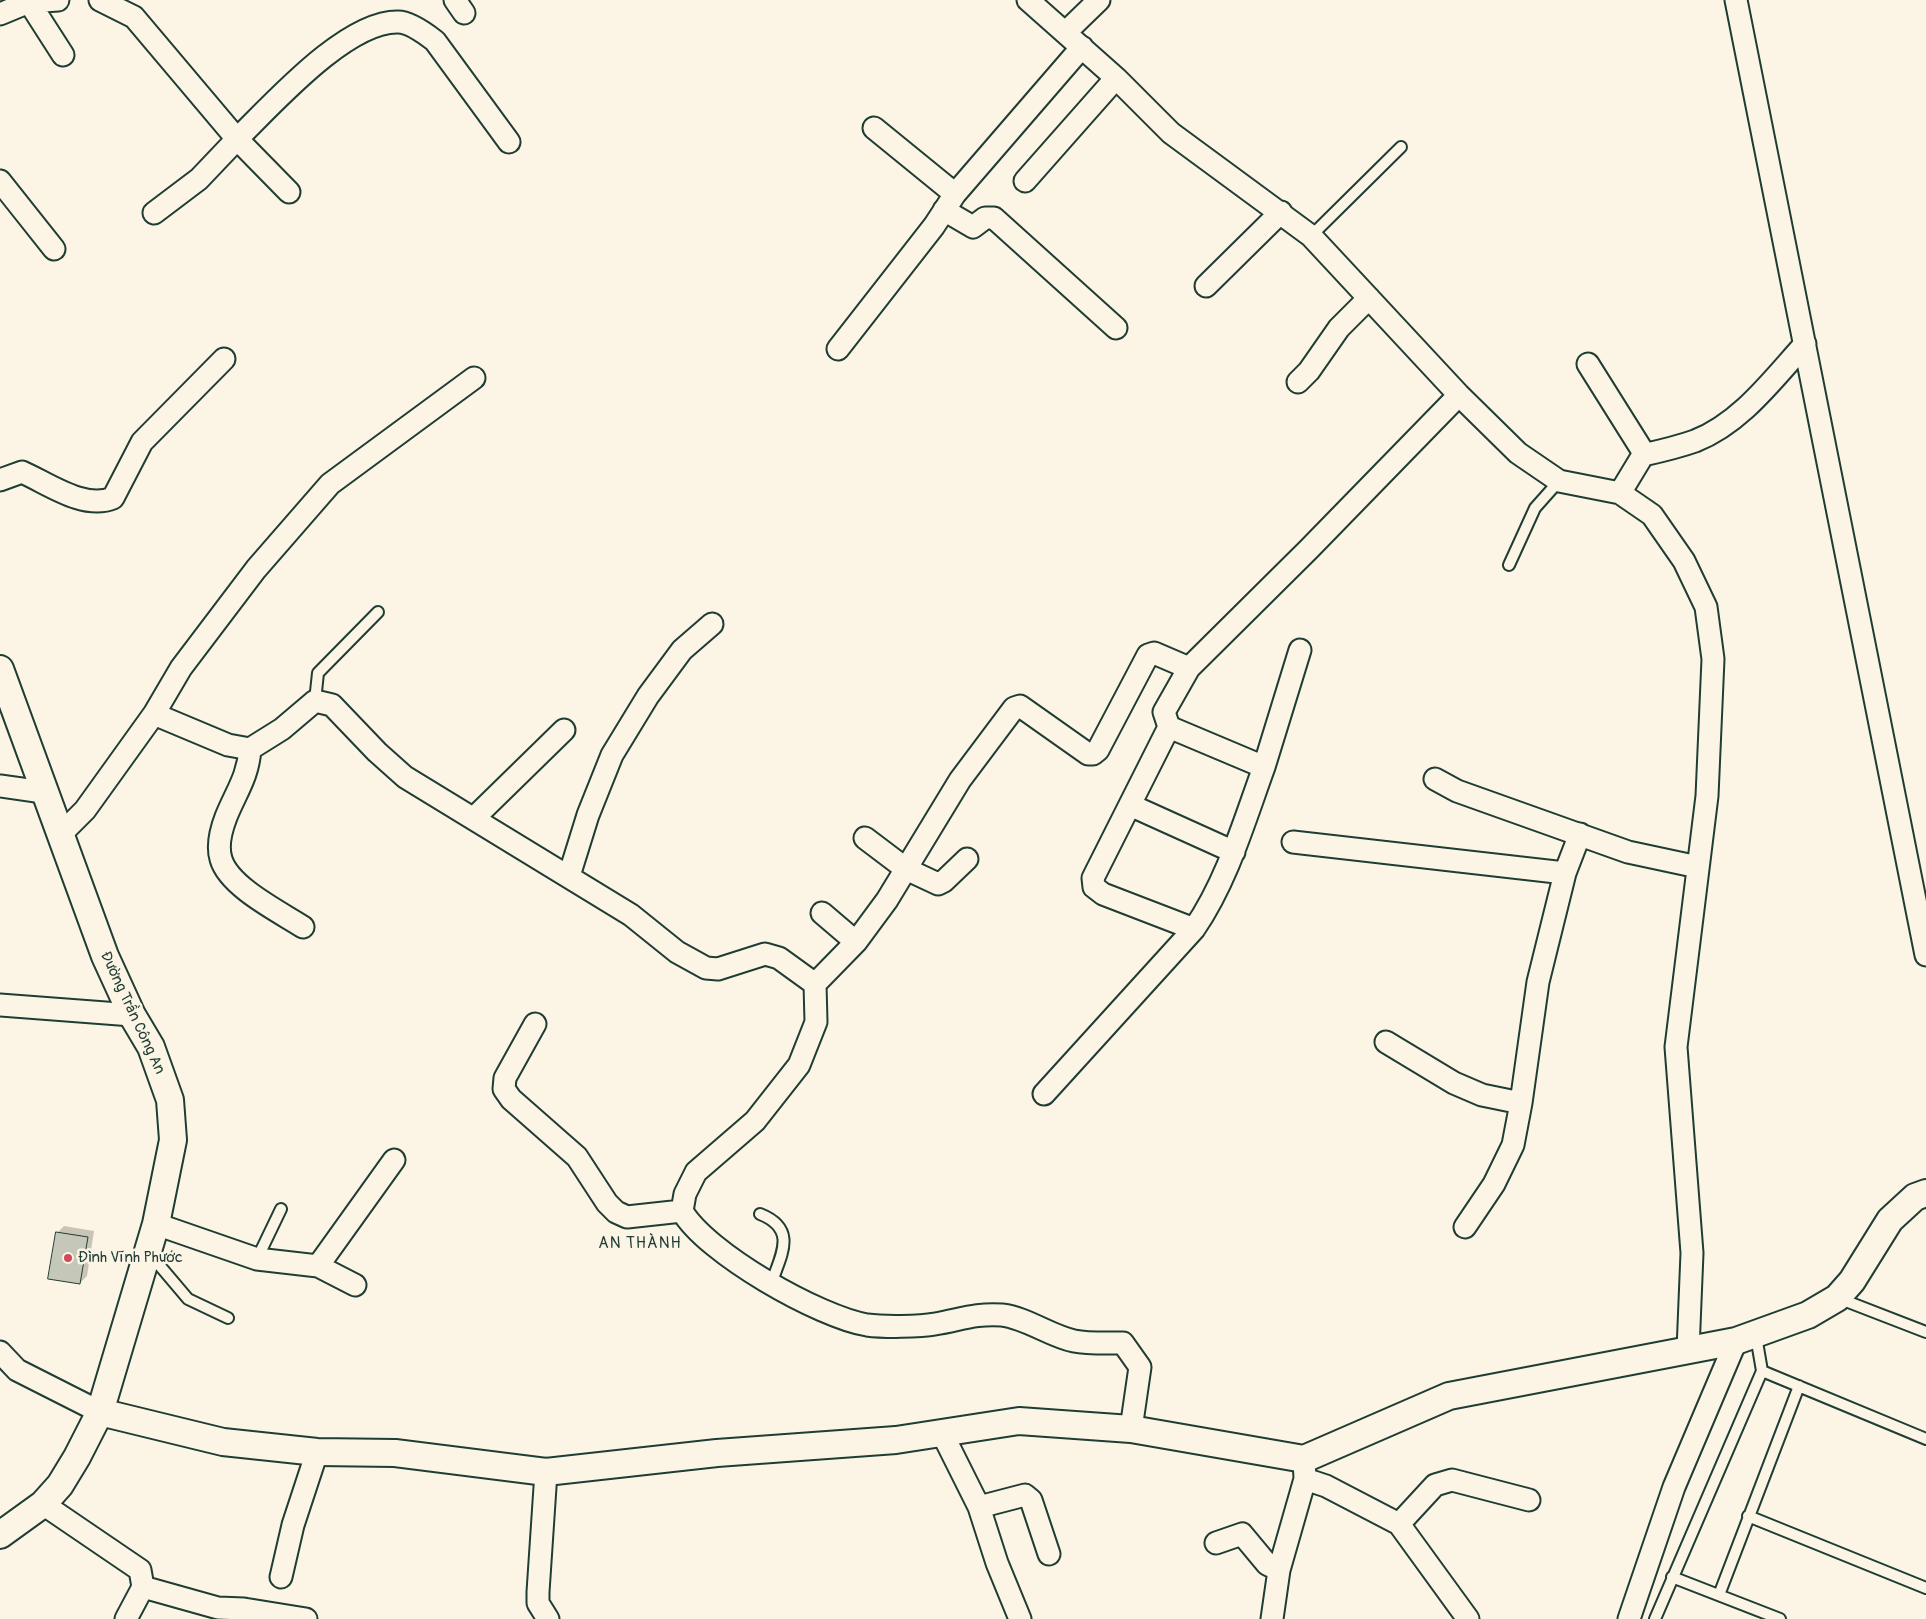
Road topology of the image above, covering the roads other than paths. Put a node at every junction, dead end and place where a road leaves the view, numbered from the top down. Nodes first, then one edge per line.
1 (58, 0) edge
2 (100, 0) edge
3 (1028, 0) edge
4 (1099, 0) edge
5 (1736, 0) edge
6 (29, 2) junction
7 (0, 14) edge
8 (1074, 40) junction
9 (64, 55) dead end
10 (1116, 78) junction
11 (874, 128) dead end
12 (237, 139) junction
13 (509, 142) dead end
14 (1401, 147) dead end
15 (0, 180) edge
16 (1025, 181) dead end
17 (288, 192) dead end
18 (950, 202) junction
19 (1281, 212) junction
20 (154, 213) dead end
21 (1311, 236) junction
22 (54, 249) dead end
23 (1206, 286) dead end
24 (1369, 298) junction
25 (1116, 328) dead end
26 (1805, 344) junction
27 (838, 350) dead end
28 (224, 359) dead end
29 (1588, 364) dead end
30 (474, 378) dead end
31 (1298, 382) dead end
32 (1458, 395) junction
33 (1643, 455) junction
34 (0, 480) edge
35 (1559, 481) junction
36 (1620, 493) junction
37 (1509, 565) dead end
38 (378, 612) dead end
39 (712, 624) dead end
40 (1300, 650) dead end
41 (1189, 668) junction
42 (0, 669) edge
43 (315, 701) junction
44 (154, 714) junction
45 (1169, 726) junction
46 (564, 730) dead end
47 (250, 749) junction
48 (1264, 766) junction
49 (1435, 779) dead end
50 (0, 786) edge
51 (43, 792) junction
52 (1130, 805) junction
53 (474, 818) junction
54 (1580, 834) junction
55 (60, 835) junction
56 (864, 838) dead end
57 (1293, 842) dead end
58 (1234, 852) junction
59 (967, 859) dead end
60 (1698, 867) junction
61 (906, 869) junction
62 (1565, 873) junction
63 (569, 876) junction
64 (822, 913) dead end
65 (303, 927) dead end
66 (1194, 929) junction
67 (856, 942) junction
68 (1926, 954) edge
69 (815, 984) junction
70 (0, 1005) edge
71 (132, 1015) junction
72 (535, 1024) dead end
73 (1386, 1042) dead end
74 (1044, 1094) dead end
75 (1521, 1103) junction
76 (394, 1160) dead end
77 (1926, 1193) edge
78 (280, 1210) dead end
79 (682, 1211) junction
80 (760, 1214) dead end
81 (156, 1224) junction
82 (1464, 1227) dead end
83 (146, 1251) junction
84 (257, 1259) junction
85 (318, 1266) junction
86 (771, 1284) junction
87 (354, 1285) dead end
88 (1836, 1298) junction
89 (228, 1318) dead end
90 (1926, 1332) edge
91 (1746, 1338) junction
92 (1688, 1350) junction
93 (0, 1352) edge
94 (1762, 1371) junction
95 (1799, 1386) junction
96 (100, 1412) junction
97 (1131, 1429) junction
98 (942, 1433) junction
99 (1926, 1439) edge
100 (317, 1452) junction
101 (1305, 1469) junction
102 (546, 1472) junction
103 (1529, 1500) dead end
104 (43, 1504) junction
105 (979, 1508) junction
106 (1748, 1516) junction
107 (1399, 1524) junction
108 (0, 1536) edge
109 (1216, 1543) dead end
110 (1049, 1554) dead end
111 (1279, 1570) junction
112 (281, 1577) dead end
113 (1672, 1577) junction
114 (143, 1587) junction
115 (1926, 1588) edge
116 (1719, 1595) junction
117 (241, 1614) edge
118 (126, 1619) edge
119 (306, 1619) edge
120 (548, 1619) edge
121 (1020, 1619) edge
122 (1272, 1619) edge
123 (1468, 1619) edge
124 (1630, 1619) edge
125 (1655, 1619) edge
126 (1780, 1619) edge

1 - 6 street
2 - 12 street
3 - 8 street
4 - 8 street
5 - 26 street
6 - 7 street
6 - 9 street
8 - 10 street
8 - 18 street
10 - 16 street
10 - 19 street
11 - 18 street
12 - 13 street
12 - 17 street
12 - 20 street
14 - 21 lane
15 - 22 street
18 - 25 street
18 - 27 street
19 - 21 street
19 - 23 street
21 - 24 street
24 - 31 street
24 - 32 street
26 - 33 street
26 - 68 street
28 - 34 street
29 - 33 street
30 - 44 street
32 - 35 street
32 - 41 street
33 - 36 street
35 - 36 street
35 - 37 lane
36 - 60 street
38 - 43 lane
39 - 63 street
40 - 48 street
41 - 45 street
41 - 61 street
42 - 51 street, Đường Trần Công An
43 - 47 street
43 - 53 street
44 - 47 street
44 - 55 street
45 - 48 street
45 - 52 street
46 - 53 street
47 - 65 street
48 - 58 street
49 - 54 street
50 - 51 street
51 - 55 street, Đường Trần Công An
52 - 58 street
52 - 66 street
53 - 63 street
54 - 60 street
54 - 62 street
55 - 71 street, Đường Trần Công An
56 - 61 street
57 - 62 street
58 - 66 street
59 - 61 street
60 - 92 street
61 - 67 street
62 - 75 street
63 - 69 street
64 - 67 street
66 - 74 street
67 - 69 street
69 - 79 street
70 - 71 street
71 - 81 street, Đường Trần Công An
72 - 79 street
73 - 75 street
75 - 82 street
76 - 85 street
77 - 88 street
78 - 84 lane
79 - 86 street
80 - 86 lane
81 - 83 street, Đường Trần Công An
81 - 84 street
83 - 89 lane
83 - 96 street, Đường Trần Công An
84 - 85 street
85 - 87 street
86 - 97 street
88 - 90 lane
88 - 91 street
91 - 92 street
91 - 94 lane
91 - 124 street
92 - 101 street
93 - 96 street
94 - 95 lane
94 - 113 lane
95 - 99 lane
95 - 106 lane
96 - 100 street
96 - 104 street, Đường Trần Công An
97 - 98 street
97 - 101 street
98 - 102 street
98 - 105 street
100 - 102 street
100 - 112 street
101 - 107 street
101 - 111 street
102 - 120 street
103 - 107 street
104 - 108 street, Đường Trần Công An
104 - 114 street
105 - 110 street
105 - 121 street
106 - 115 lane
106 - 116 lane
107 - 123 street
109 - 111 street
111 - 122 street
113 - 116 lane
113 - 125 lane
114 - 117 street
114 - 118 street
116 - 126 lane
117 - 119 street

